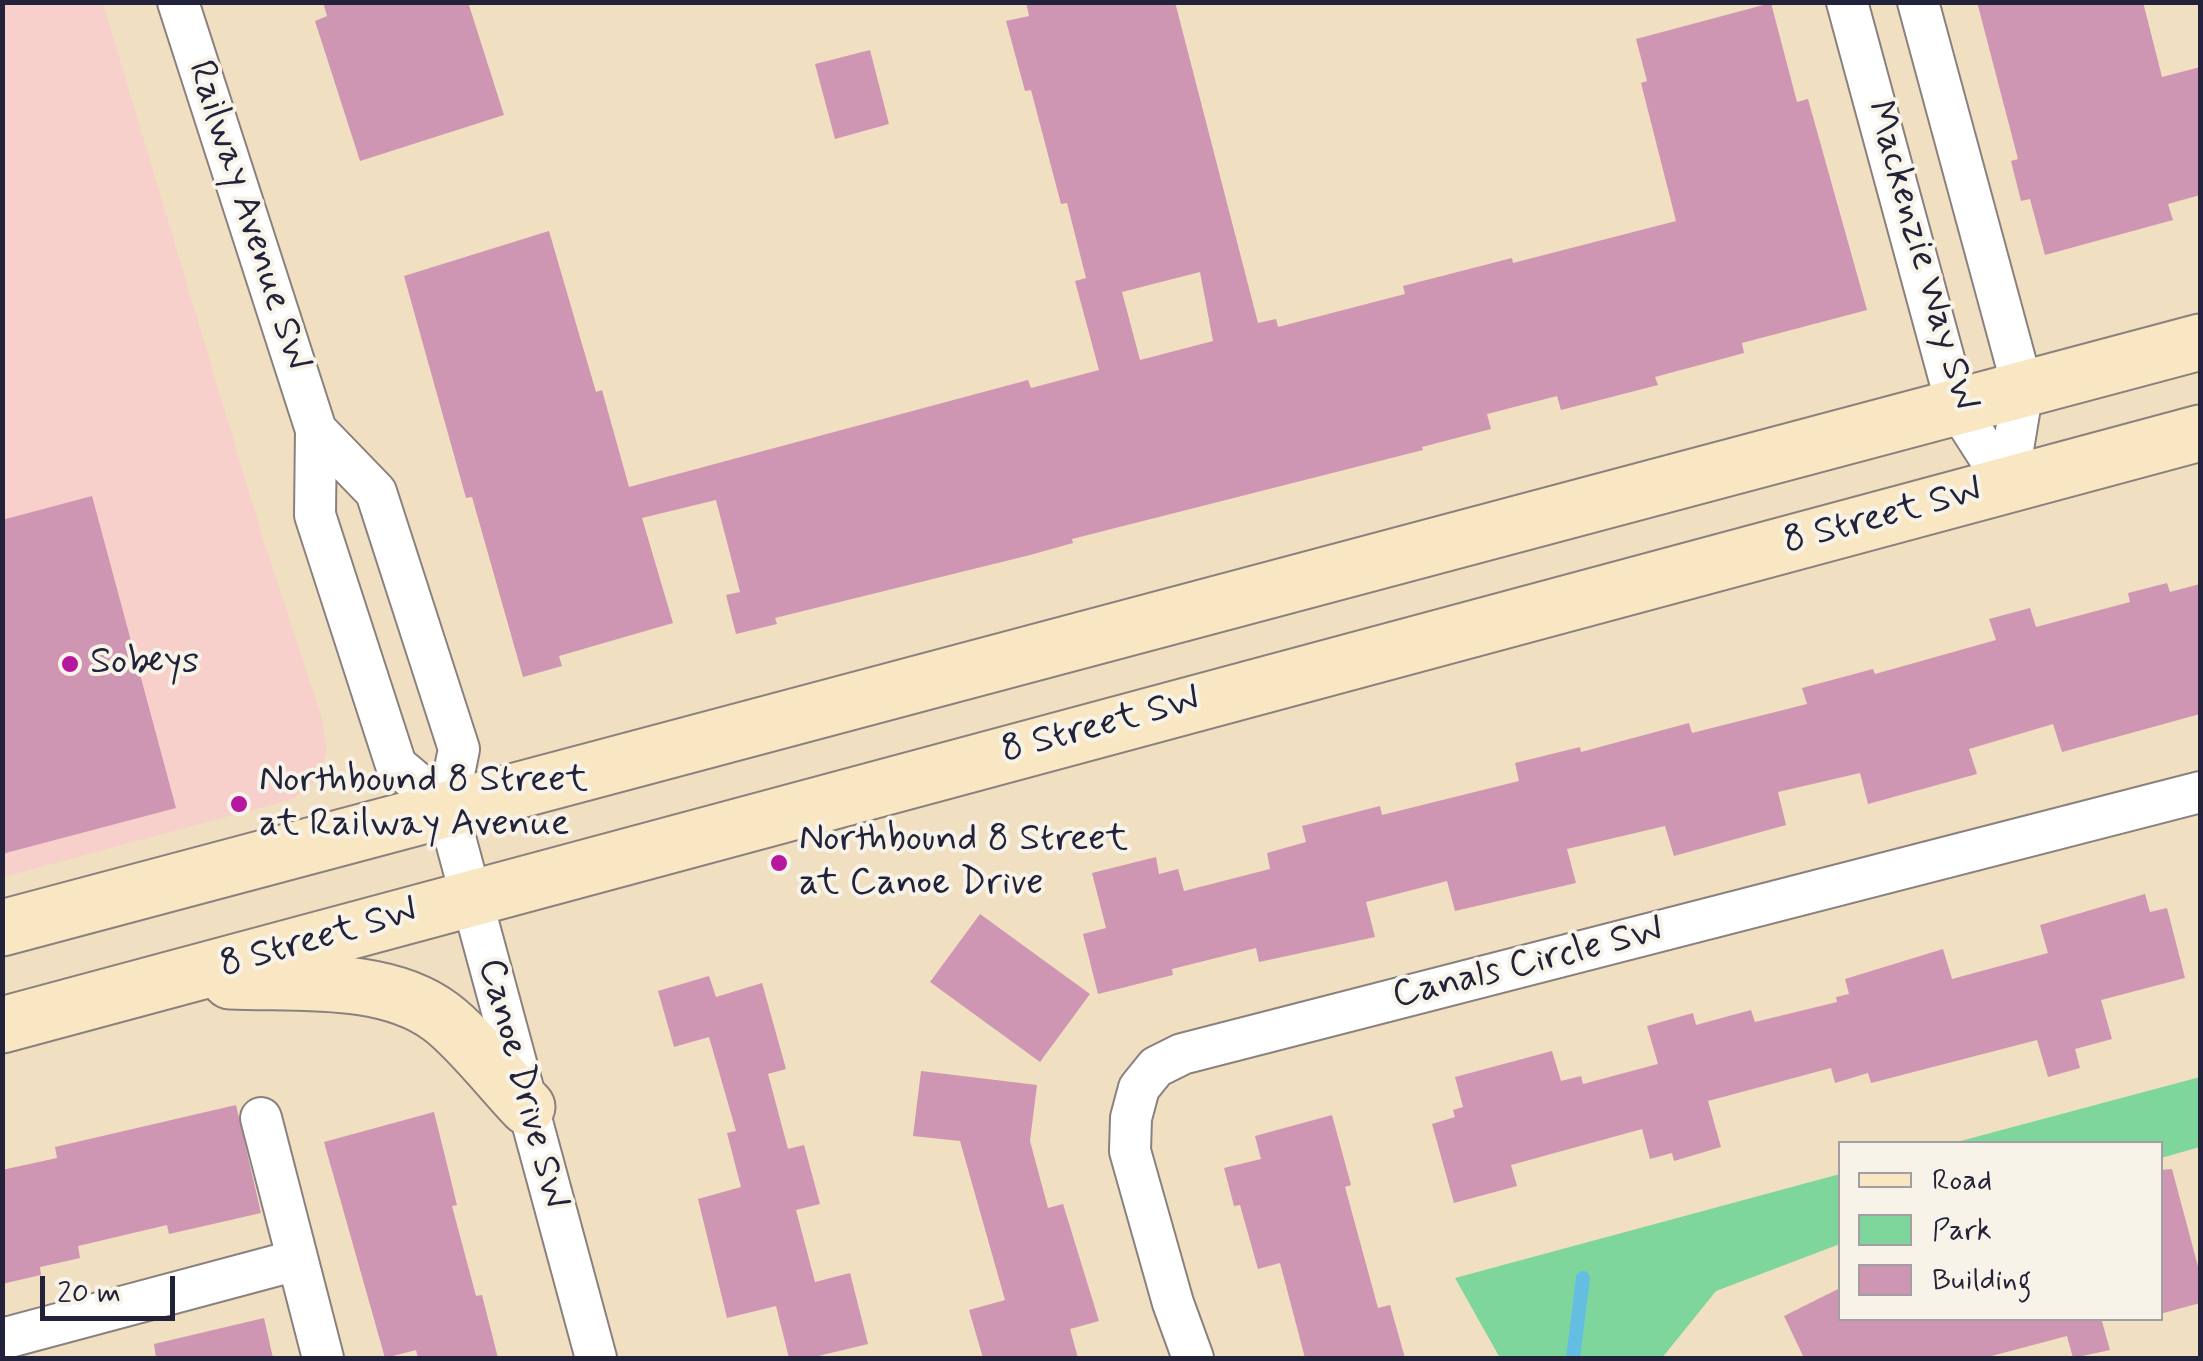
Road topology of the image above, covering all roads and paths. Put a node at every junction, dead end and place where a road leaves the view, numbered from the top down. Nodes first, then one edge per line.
1 (178, 2) edge
2 (1847, 2) edge
3 (1918, 2) edge
4 (2200, 342) edge
5 (2023, 389) junction
6 (1957, 407) junction
7 (316, 430) junction
8 (2200, 434) edge
9 (2007, 485) junction
10 (2200, 792) edge
11 (446, 808) junction
12 (470, 898) junction
13 (2, 928) edge
14 (182, 978) junction
15 (2, 1025) edge
16 (526, 1107) junction
17 (261, 1118) dead end
18 (297, 1260) junction
19 (2, 1339) edge
20 (322, 1358) edge
21 (596, 1358) edge
22 (1193, 1358) edge

1 - 7 street, Railway Avenue SW
2 - 6 street, Mackenzie Way SW
3 - 5 street, Mackenzie Way SW
4 - 5 main road
5 - 6 main road
5 - 9 street, Mackenzie Way SW
6 - 9 street, Mackenzie Way SW
6 - 11 main road
7 - 11 street, Railway Avenue SW
7 - 11 street, Railway Avenue SW
8 - 9 main road, 8 Street SW
9 - 12 main road, 8 Street SW
10 - 22 street, Canals Circle SW
11 - 12 street, Canoe Drive SW
11 - 13 main road
12 - 14 main road, 8 Street SW
12 - 16 street, Canoe Drive SW
14 - 15 main road, 8 Street SW
14 - 16 main road
16 - 21 street, Canoe Drive SW
17 - 18 street
18 - 19 street
18 - 20 street

